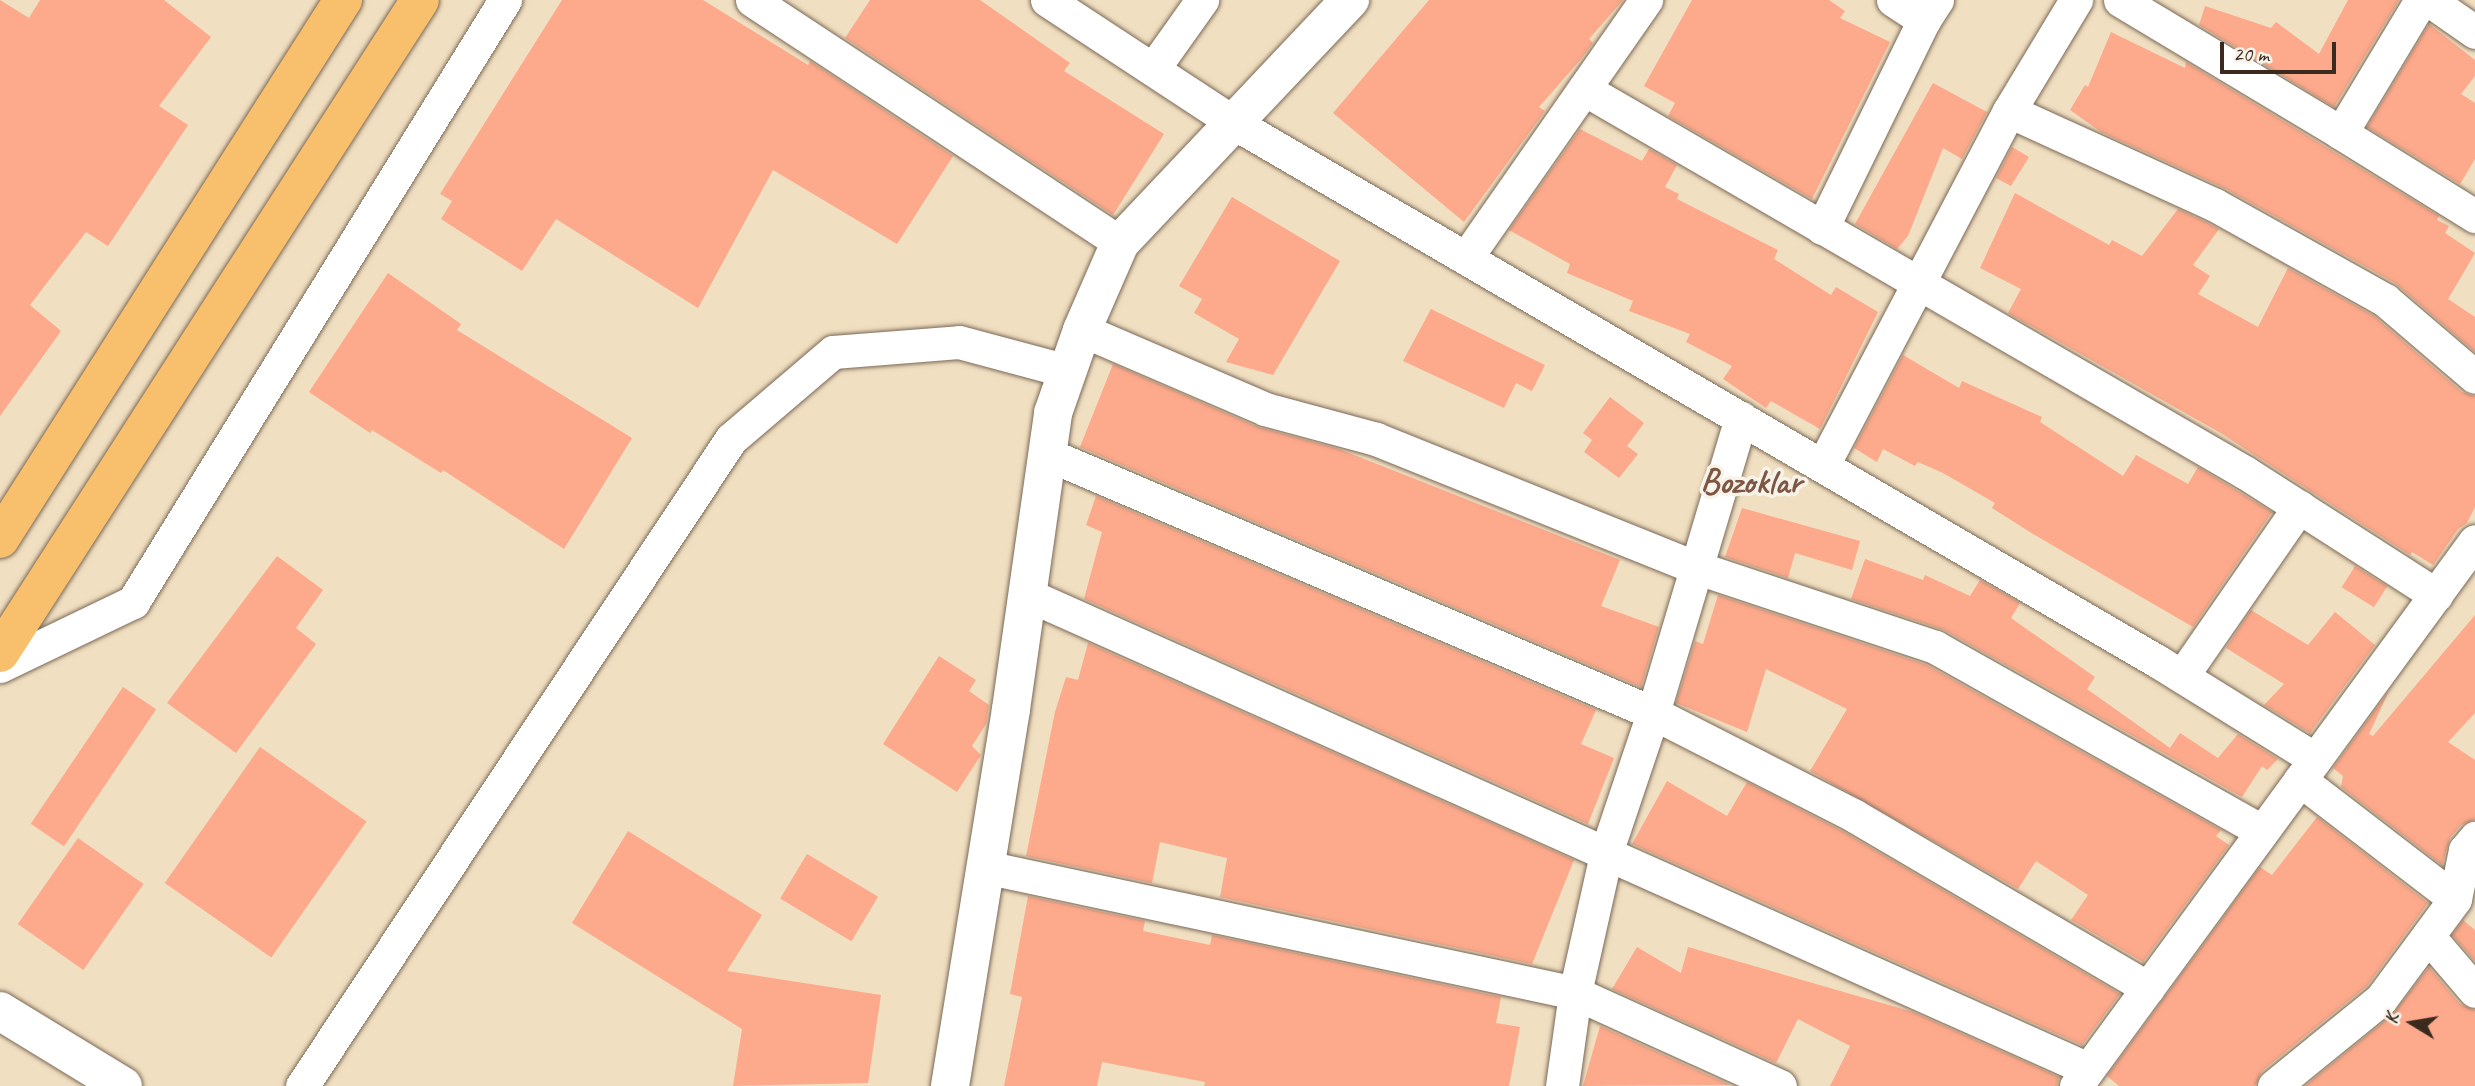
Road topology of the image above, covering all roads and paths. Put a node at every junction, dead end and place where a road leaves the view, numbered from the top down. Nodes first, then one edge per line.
1 (343, 0) edge
2 (421, 0) edge
3 (505, 0) edge
4 (752, 0) edge
5 (1047, 0) edge
6 (1202, 0) edge
7 (1350, 0) edge
8 (1646, 0) edge
9 (1893, 0) edge
10 (2076, 0) edge
11 (2120, 0) edge
12 (2421, 0) edge
13 (2429, 0) edge
14 (1930, 10) edge
15 (2475, 32) edge
16 (1153, 69) junction
17 (1584, 89) junction
18 (2009, 111) junction
19 (1234, 123) junction
20 (2341, 133) junction
21 (2475, 216) edge
22 (1822, 228) junction
23 (1120, 243) junction
24 (1466, 258) junction
25 (1921, 283) junction
26 (1082, 330) junction
27 (1067, 371) junction
28 (2475, 377) edge
29 (1741, 418) junction
30 (1047, 454) junction
31 (1822, 465) junction
32 (2300, 507) junction
33 (0, 540) edge
34 (2475, 541) edge
35 (1695, 567) junction
36 (1026, 594) junction
37 (2436, 595) junction
38 (0, 653) edge
39 (0, 666) edge
40 (2182, 676) junction
41 (1653, 713) junction
42 (2307, 770) junction
43 (2262, 831) junction
44 (2472, 849) edge
45 (1607, 850) junction
46 (985, 867) junction
47 (2455, 899) junction
48 (2428, 936) junction
49 (2148, 988) junction
50 (2475, 991) edge
51 (1575, 993) junction
52 (0, 1011) edge
53 (2082, 1077) edge
54 (123, 1086) edge
55 (302, 1086) edge
56 (950, 1086) edge
57 (1562, 1086) edge
58 (1780, 1086) edge
59 (2274, 1086) edge

1 - 33 main road
2 - 38 main road
3 - 39 street
4 - 23 street
5 - 16 street
6 - 16 street
7 - 19 street
8 - 17 street
9 - 14 street
10 - 18 street
11 - 20 street
12 - 20 street
13 - 15 street
14 - 22 street
16 - 19 street
17 - 22 street
17 - 24 street
18 - 25 street
18 - 28 street
19 - 23 street
19 - 24 street
20 - 21 street
22 - 25 street
23 - 26 street
24 - 29 street
25 - 31 street
25 - 32 street
26 - 27 street
26 - 35 street
27 - 30 street
27 - 55 street
29 - 31 street
29 - 35 street
30 - 36 street
30 - 41 street
31 - 40 street
32 - 37 street
32 - 40 street
34 - 37 street
35 - 41 street
35 - 43 street
36 - 45 street
36 - 46 street
37 - 42 street
40 - 42 street
41 - 45 street
41 - 49 street
42 - 43 street
42 - 47 street
43 - 49 street
44 - 47 street
45 - 51 street
45 - 53 street
46 - 51 street
46 - 56 street
47 - 48 street
48 - 50 street
48 - 59 street
49 - 53 street
51 - 57 street
51 - 58 street
52 - 54 street

